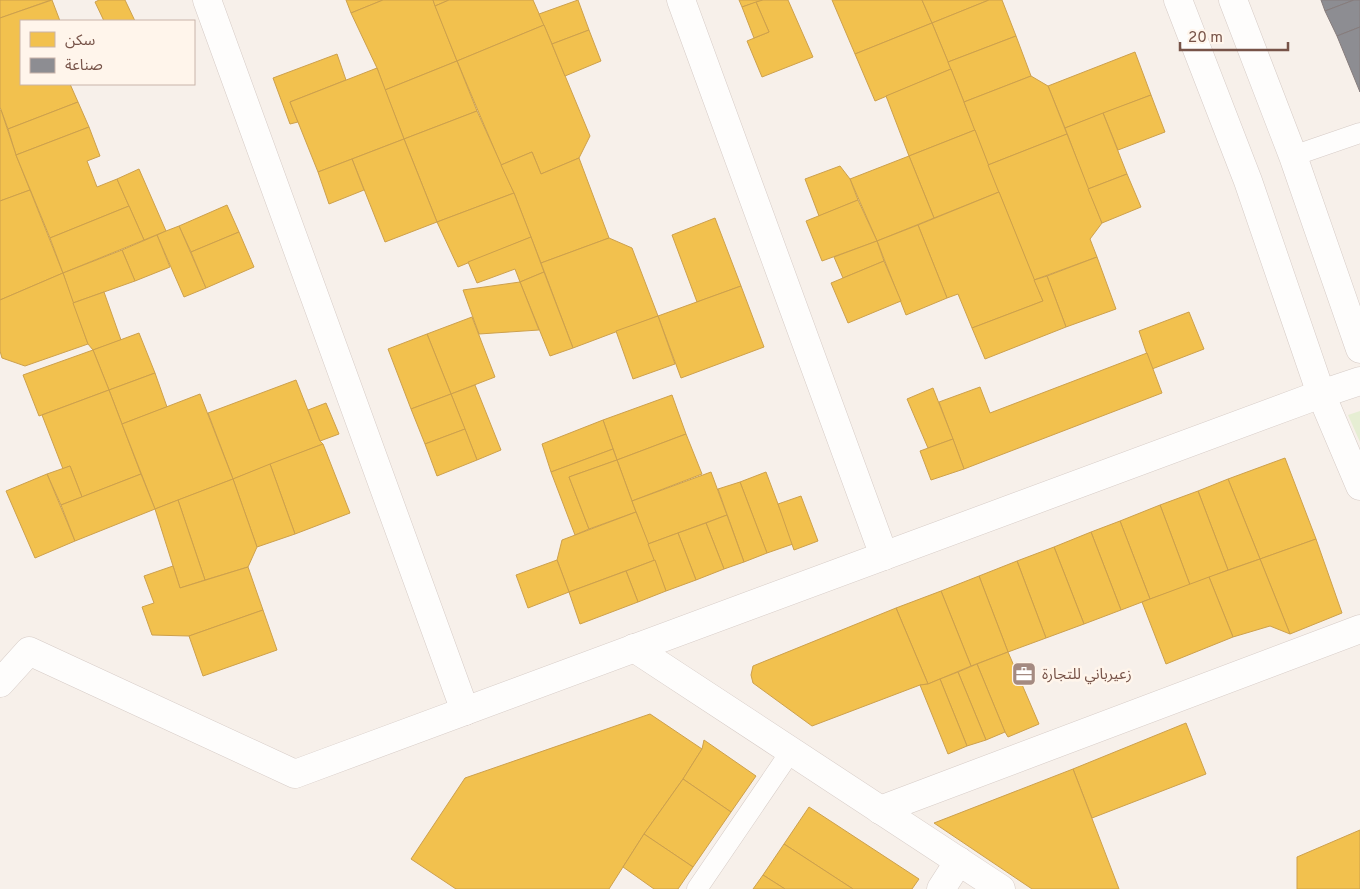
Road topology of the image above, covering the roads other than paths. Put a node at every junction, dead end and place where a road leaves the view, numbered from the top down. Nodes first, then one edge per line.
1 (207, 0) edge
2 (681, 0) edge
3 (1178, 0) edge
4 (1232, 0) edge
5 (1360, 133) edge
6 (1293, 156) junction
7 (1360, 349) edge
8 (1360, 381) edge
9 (1321, 394) junction
10 (1360, 486) edge
11 (884, 556) junction
12 (1360, 629) edge
13 (634, 648) junction
14 (0, 683) edge
15 (465, 711) junction
16 (791, 751) junction
17 (880, 810) junction
18 (959, 862) junction
19 (697, 889) edge
20 (941, 889) edge
21 (1002, 889) edge

1 - 15 street
2 - 11 street
3 - 9 street
4 - 6 street
5 - 6 lane
6 - 7 street
8 - 9 street
9 - 10 street
9 - 11 street
11 - 13 street
12 - 17 street
13 - 15 street
13 - 16 street
14 - 15 street
16 - 17 street
16 - 19 lane
17 - 18 street
18 - 20 street
18 - 21 street

